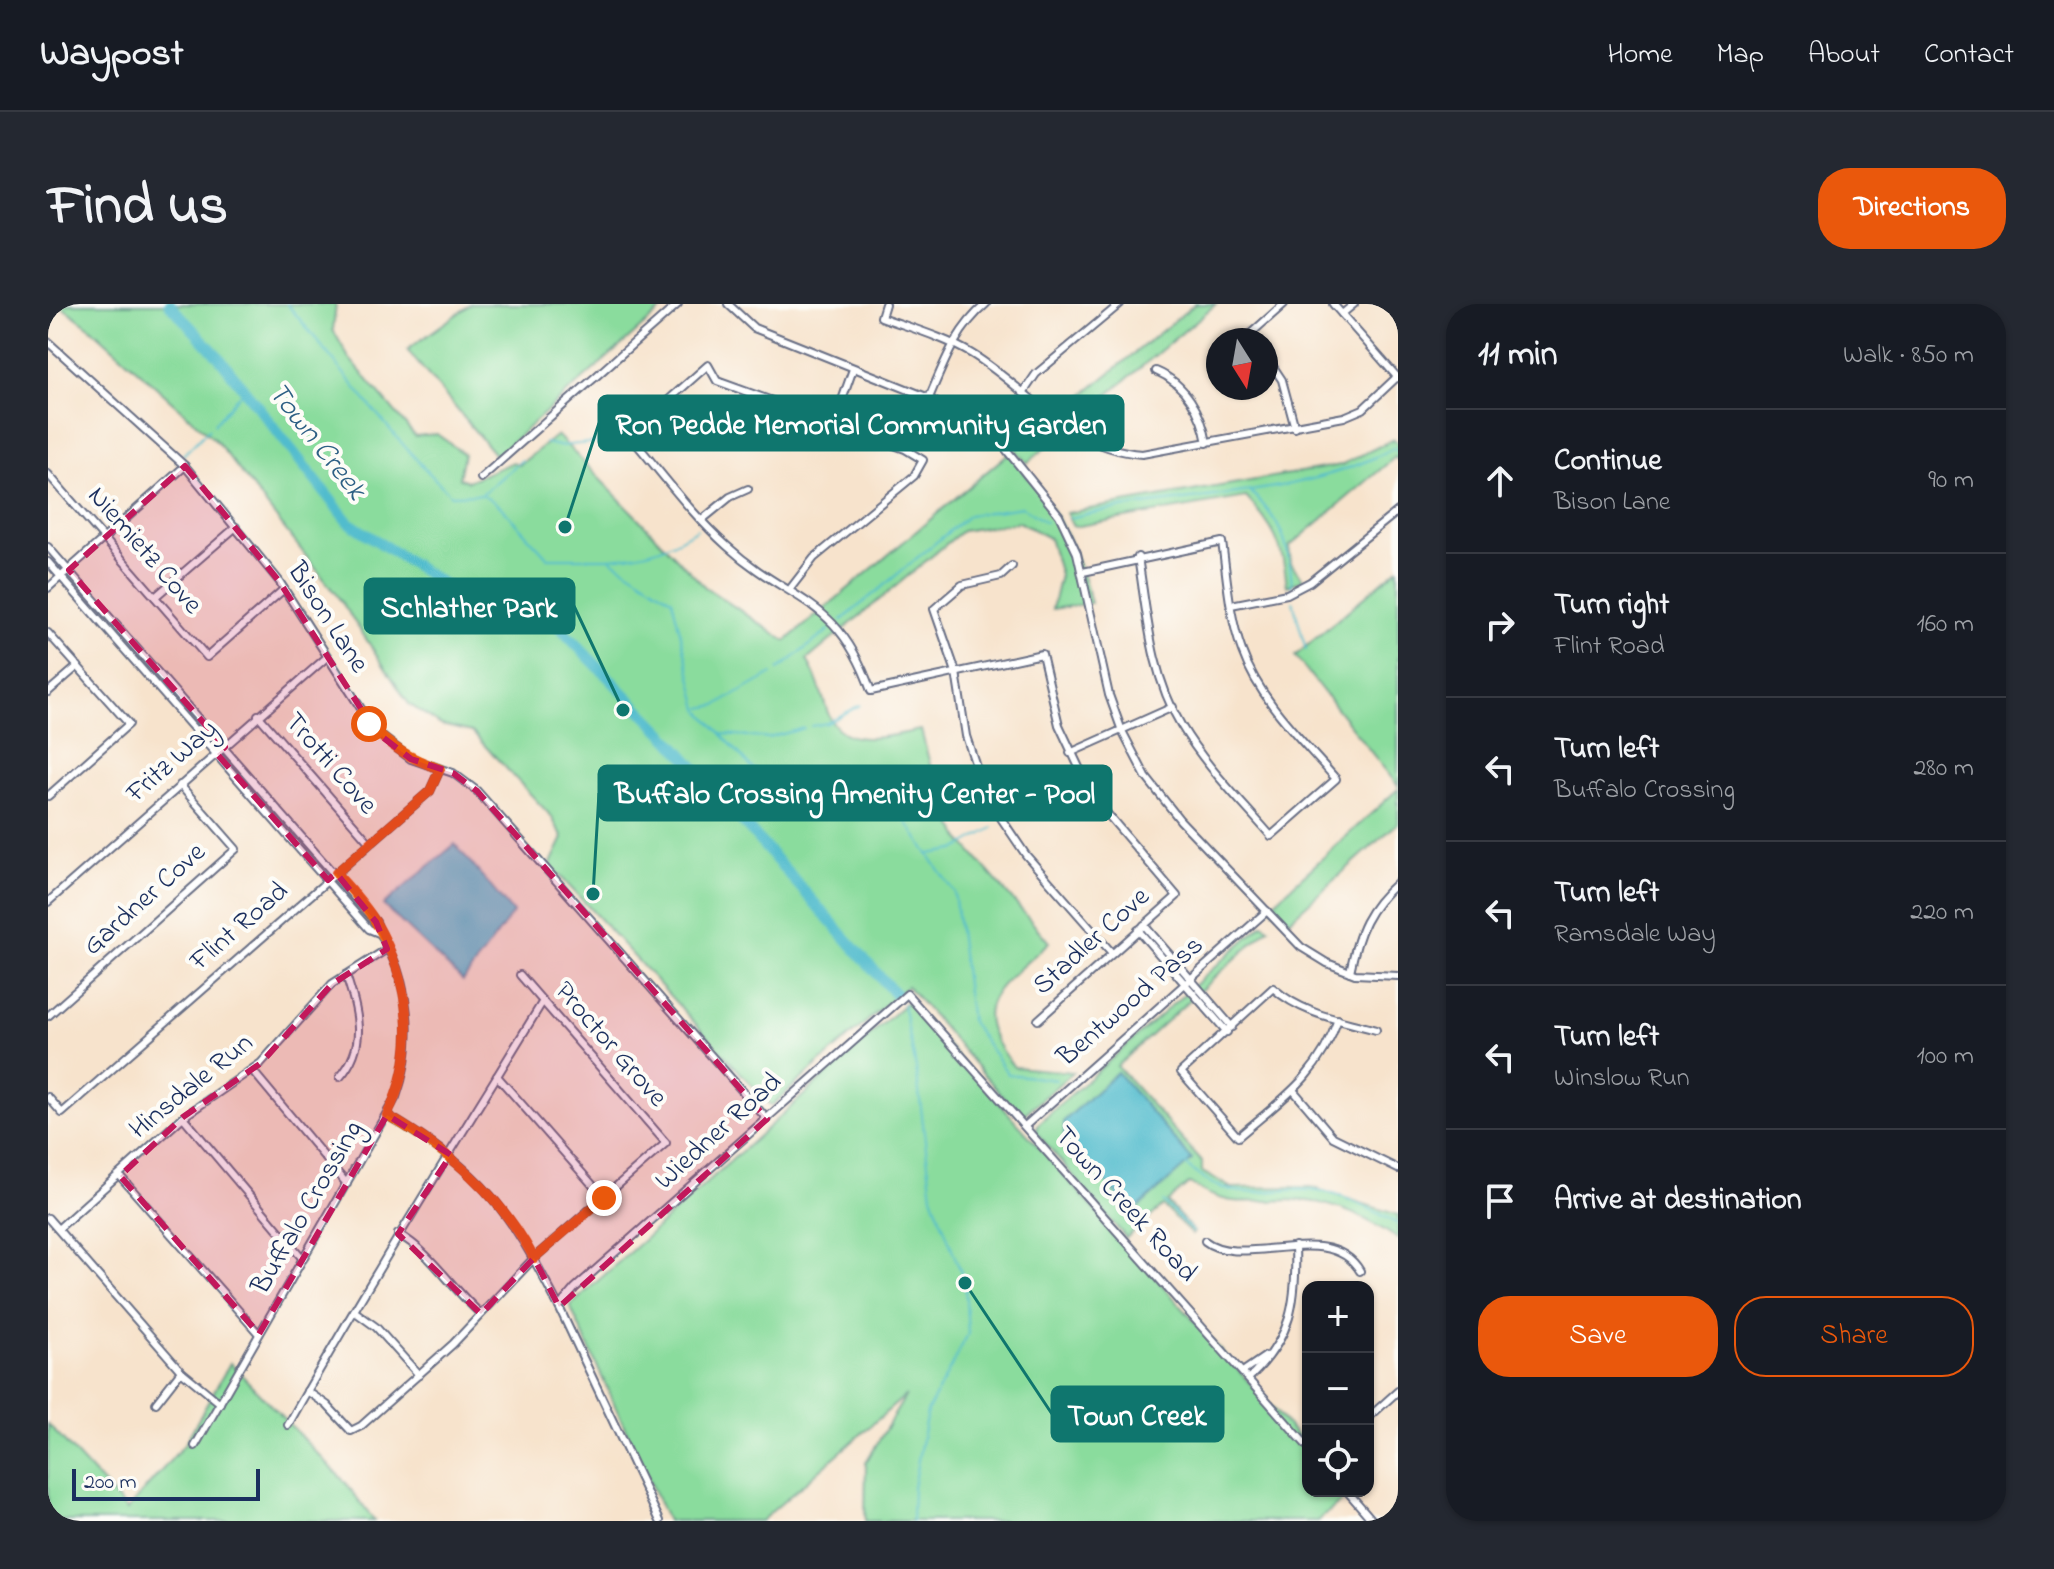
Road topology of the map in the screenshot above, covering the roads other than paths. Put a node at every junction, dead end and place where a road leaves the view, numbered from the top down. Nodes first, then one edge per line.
1 (678, 304) edge
2 (728, 304) edge
3 (885, 304) edge
4 (986, 304) edge
5 (1120, 304) edge
6 (1284, 304) edge
7 (1333, 304) edge
8 (1354, 304) edge
9 (1342, 314) junction
10 (1260, 328) edge
11 (48, 342) edge
12 (953, 344) junction
13 (853, 369) junction
14 (1156, 371) dead end
15 (1278, 374) edge
16 (1398, 378) edge
17 (1023, 393) junction
18 (929, 398) junction
19 (834, 423) junction
20 (1295, 428) junction
21 (1207, 443) junction
22 (185, 466) junction
23 (48, 474) edge
24 (481, 478) dead end
25 (748, 489) dead end
26 (1398, 511) edge
27 (703, 519) junction
28 (236, 527) junction
29 (104, 539) junction
30 (48, 547) edge
31 (1138, 557) junction
32 (48, 562) edge
33 (1012, 566) dead end
34 (69, 570) junction
35 (1083, 572) junction
36 (61, 577) junction
37 (48, 588) edge
38 (284, 589) junction
39 (790, 589) junction
40 (155, 597) junction
41 (1231, 605) junction
42 (48, 633) edge
43 (327, 657) junction
44 (78, 666) junction
45 (956, 672) junction
46 (48, 692) edge
47 (1173, 707) junction
48 (258, 715) junction
49 (1122, 731) junction
50 (225, 747) junction
51 (1070, 753) junction
52 (217, 754) junction
53 (440, 769) junction
54 (180, 785) junction
55 (48, 796) edge
56 (369, 842) junction
57 (336, 873) junction
58 (328, 880) junction
59 (1398, 882) edge
60 (48, 902) edge
61 (1267, 911) junction
62 (1141, 928) junction
63 (379, 933) junction
64 (387, 949) junction
65 (1112, 953) junction
66 (1350, 972) junction
67 (346, 975) junction
68 (520, 975) dead end
69 (1398, 976) edge
70 (1187, 984) junction
71 (907, 994) joint
72 (543, 1001) junction
73 (48, 1016) edge
74 (1338, 1019) junction
75 (1038, 1020) dead end
76 (1230, 1030) junction
77 (1376, 1030) dead end
78 (252, 1070) junction
79 (497, 1076) junction
80 (340, 1077) dead end
81 (1293, 1090) junction
82 (48, 1097) edge
83 (387, 1115) junction
84 (183, 1117) junction
85 (767, 1119) junction
86 (1025, 1126) junction
87 (451, 1155) junction
88 (1398, 1169) edge
89 (120, 1176) junction
90 (347, 1184) junction
91 (604, 1198) junction
92 (48, 1218) edge
93 (58, 1229) junction
94 (398, 1234) junction
95 (1205, 1241) dead end
96 (1295, 1246) junction
97 (534, 1258) junction
98 (303, 1259) junction
99 (1360, 1271) dead end
100 (559, 1307) junction
101 (354, 1311) junction
102 (481, 1314) junction
103 (259, 1334) junction
104 (181, 1371) junction
105 (1246, 1374) junction
106 (419, 1375) junction
107 (307, 1391) junction
108 (1398, 1391) edge
109 (156, 1403) dead end
110 (220, 1403) junction
111 (1374, 1413) edge
112 (288, 1425) dead end
113 (1302, 1440) edge
114 (195, 1446) dead end
115 (1352, 1497) edge
116 (660, 1521) edge
117 (1373, 1521) edge

1 - 24 street
2 - 13 street
3 - 12 street
4 - 12 street
5 - 17 street
6 - 10 street
7 - 9 street
8 - 9 street
9 - 16 street
11 - 22 street, Bison Lane
12 - 17 street
12 - 18 street
13 - 18 street
13 - 19 street
14 - 21 street
15 - 20 street
16 - 20 street
17 - 21 street
18 - 35 street
19 - 27 street
19 - 39 street
20 - 21 street
22 - 28 street, Bison Lane
22 - 29 street
23 - 29 street, Niemietz Cove
25 - 27 street
26 - 41 street
27 - 39 street
28 - 38 street, Bison Lane
28 - 40 street
29 - 34 street
29 - 40 street, Niemietz Cove
30 - 34 street, Buffalo Crossing
31 - 35 street
31 - 41 street
31 - 47 street
32 - 36 street, Buffalo Crossing
33 - 45 street
34 - 36 street
34 - 50 street, Buffalo Crossing
35 - 49 street
36 - 37 street
36 - 52 street, Buffalo Crossing
38 - 40 street, Niemietz Cove
38 - 43 street, Bison Lane
39 - 45 street
41 - 47 street
42 - 44 street
43 - 48 street, Fritz Way
43 - 53 street, Bison Lane
44 - 46 street
44 - 55 street
45 - 51 street
45 - 65 street
47 - 49 street
48 - 50 street, Fritz Way
48 - 56 street, Trotti Cove
49 - 51 street
49 - 61 street
50 - 52 street, Fritz Way
50 - 57 street, Buffalo Crossing
51 - 62 street, Stadler Cove
52 - 54 street, Fritz Way
52 - 58 street, Buffalo Crossing
53 - 56 street, Flint Road
53 - 85 street, Bison Lane
54 - 60 street, Fritz Way
54 - 73 street, Gardner Cove
56 - 57 street, Flint Road
57 - 58 street, Flint Road
57 - 63 street, Buffalo Crossing
58 - 63 street, Buffalo Crossing
58 - 82 street, Flint Road
59 - 66 street
61 - 66 street
61 - 70 street, Bentwood Pass
62 - 65 street, Stadler Cove
62 - 70 street
63 - 64 street, Buffalo Crossing
64 - 67 street, Hinsdale Run
64 - 83 street, Buffalo Crossing
65 - 75 street, Stadler Cove
66 - 69 street
67 - 78 street, Hinsdale Run
67 - 80 street
68 - 72 street, Proctor Grove
70 - 76 street
70 - 86 street, Bentwood Pass
71 - 85 street, Wiedner Road
71 - 86 street, Town Creek Road
72 - 79 street
72 - 91 street, Proctor Grove
74 - 76 street
74 - 77 street
74 - 81 street
76 - 81 street
78 - 84 street, Hinsdale Run
78 - 90 street
79 - 87 street
79 - 91 street
81 - 88 street
83 - 87 street
83 - 90 street, Buffalo Crossing
84 - 89 street, Hinsdale Run
84 - 98 street
85 - 100 street, Wiedner Road
86 - 105 street, Town Creek Road
87 - 94 street
87 - 97 street
89 - 93 street, Hinsdale Run
89 - 103 street
90 - 98 street, Buffalo Crossing
91 - 97 street
92 - 93 street
93 - 104 street
94 - 101 street
94 - 102 street
95 - 96 street
96 - 99 street
96 - 105 street
97 - 100 street
97 - 102 street
98 - 103 street, Buffalo Crossing
100 - 116 street
101 - 106 street
101 - 107 street
102 - 106 street
103 - 110 street, Buffalo Crossing
104 - 109 street
104 - 110 street
105 - 113 street, Town Creek Road
106 - 107 street
107 - 112 street
108 - 111 street
110 - 114 street, Buffalo Crossing
115 - 117 street

